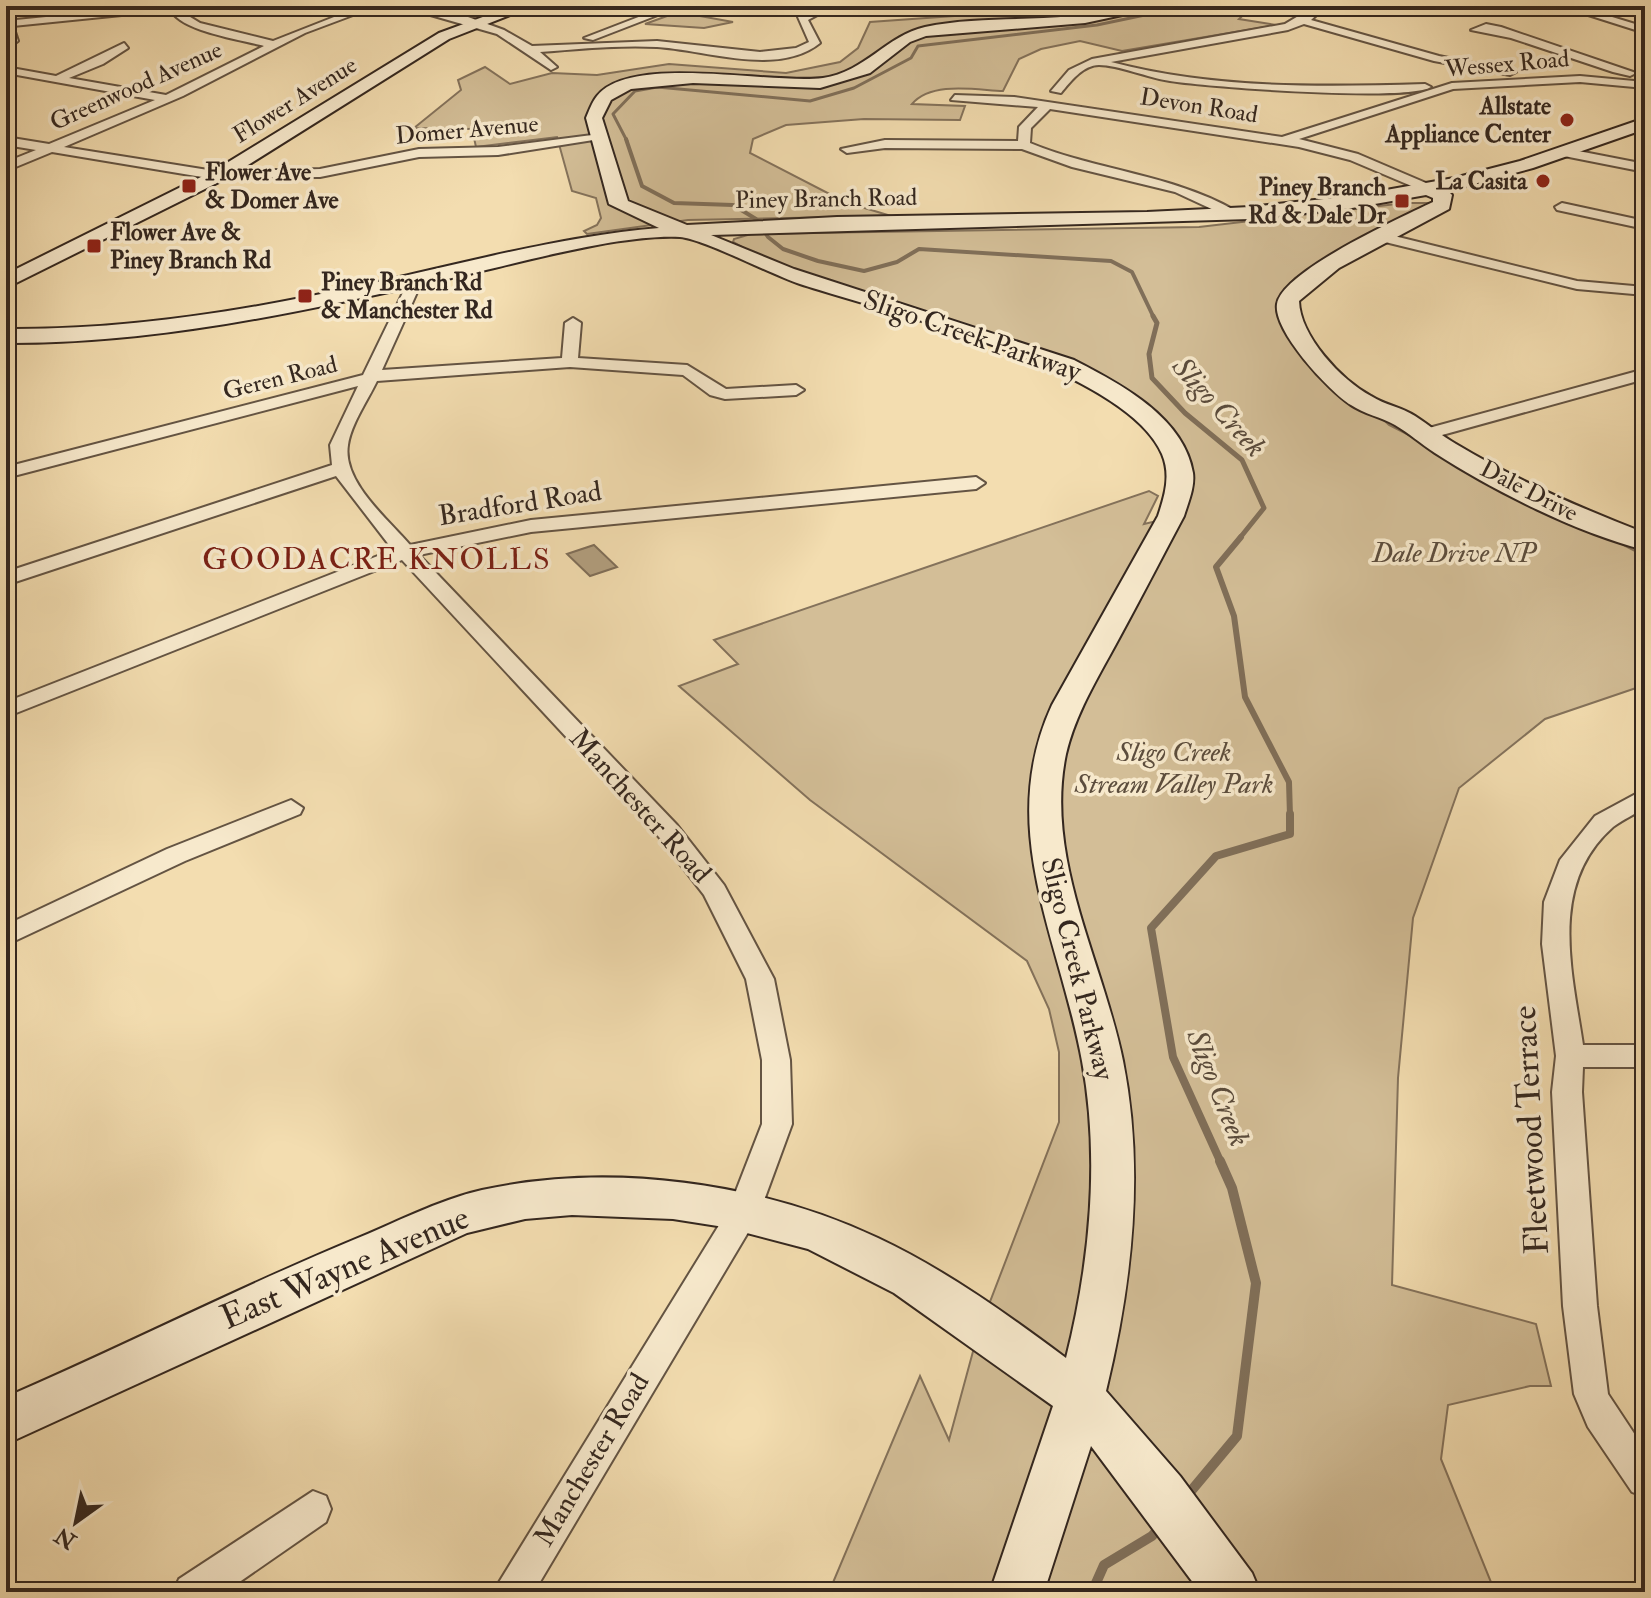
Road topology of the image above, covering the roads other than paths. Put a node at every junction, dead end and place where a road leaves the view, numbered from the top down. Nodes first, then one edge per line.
1 (158, 6) edge
2 (179, 6) edge
3 (372, 6) edge
4 (404, 6) edge
5 (526, 6) edge
6 (676, 6) edge
7 (829, 6) edge
8 (858, 6) edge
9 (889, 6) edge
10 (1140, 6) edge
11 (1321, 6) edge
12 (1565, 6) edge
13 (1302, 20) junction
14 (480, 22) junction
15 (6, 24) edge
16 (1645, 30) edge
17 (1513, 35) dead end
18 (274, 45) junction
19 (124, 46) dead end
20 (569, 46) junction
21 (6, 47) edge
22 (533, 49) junction
23 (1096, 61) junction
24 (551, 67) dead end
25 (6, 70) edge
26 (1500, 76) junction
27 (1639, 76) edge
28 (57, 79) junction
29 (1615, 82) junction
30 (1645, 85) edge
31 (1452, 86) junction
32 (1385, 88) junction
33 (1057, 91) dead end
34 (955, 98) dead end
35 (168, 99) junction
36 (1412, 100) junction
37 (1047, 105) junction
38 (1645, 123) edge
39 (600, 138) junction
40 (6, 141) edge
41 (1284, 141) junction
42 (1024, 145) junction
43 (847, 149) dead end
44 (46, 150) junction
45 (1563, 152) junction
46 (6, 167) edge
47 (1645, 168) edge
48 (223, 173) junction
49 (1428, 189) junction
50 (619, 204) junction
51 (1562, 207) dead end
52 (1231, 214) junction
53 (1645, 225) edge
54 (687, 230) junction
55 (1382, 237) junction
56 (597, 241) junction
57 (416, 279) junction
58 (6, 282) edge
59 (1645, 291) edge
60 (573, 323) dead end
61 (6, 336) edge
62 (570, 362) junction
63 (1645, 374) edge
64 (370, 378) junction
65 (796, 390) dead end
66 (1421, 433) junction
67 (341, 468) junction
68 (6, 473) edge
69 (976, 483) dead end
70 (1645, 542) edge
71 (405, 552) junction
72 (6, 579) edge
73 (6, 710) edge
74 (1645, 797) edge
75 (291, 808) dead end
76 (6, 936) edge
77 (1570, 1056) junction
78 (1645, 1056) edge
79 (743, 1214) junction
80 (1082, 1401) junction
81 (6, 1421) edge
82 (1645, 1480) edge
83 (313, 1509) dead end
84 (192, 1592) edge
85 (512, 1592) edge
86 (1017, 1592) edge
87 (1233, 1592) edge

1 - 2 street
2 - 15 street
2 - 18 street
3 - 18 street, Greenwood Avenue
4 - 14 street
5 - 14 street, Flower Avenue
6 - 20 street
7 - 20 street
8 - 9 street
10 - 39 street
11 - 13 street
12 - 16 street
13 - 23 street
13 - 26 street
14 - 22 street
14 - 48 street, Flower Avenue
15 - 21 street
17 - 27 street
18 - 35 street, Greenwood Avenue
19 - 28 street
20 - 22 street
22 - 24 street
23 - 32 street
23 - 33 street
25 - 28 street
26 - 29 street, Wessex Road
26 - 31 street, Wessex Road
27 - 29 street
28 - 35 street
29 - 30 street, Wessex Road
31 - 32 street
31 - 36 street, Wessex Road
32 - 36 street
34 - 37 street, Devon Road
35 - 44 street, Greenwood Avenue
36 - 41 street, Wessex Road
37 - 41 street, Devon Road
37 - 42 street
38 - 45 street, Piney Branch Road
39 - 48 street, Domer Avenue
39 - 50 street
40 - 44 street, Domer Avenue
41 - 49 street, Devon Road
42 - 43 street
42 - 52 street
44 - 46 street, Greenwood Avenue
44 - 48 street, Domer Avenue
45 - 47 street
45 - 49 street, Piney Branch Road
48 - 58 street, Flower Avenue
49 - 52 street, Piney Branch Road
49 - 55 street, Dale Drive
50 - 54 street, Sligo Creek Parkway
50 - 56 street
51 - 53 street
52 - 54 street, Piney Branch Road
54 - 56 street, Piney Branch Road
54 - 80 street, Sligo Creek Parkway
55 - 59 street
55 - 66 street, Dale Drive
56 - 57 street, Piney Branch Road
57 - 61 street, Piney Branch Road
57 - 64 street
60 - 62 street
62 - 64 street, Geren Road
62 - 65 street, Geren Road
63 - 66 street
64 - 67 street
64 - 68 street, Geren Road
66 - 70 street, Dale Drive
67 - 71 street, Manchester Road
67 - 72 street
69 - 71 street, Bradford Road
71 - 73 street, Bradford Road
71 - 79 street, Manchester Road
74 - 77 street, Fleetwood Terrace
75 - 76 street
77 - 78 street
77 - 82 street, Fleetwood Terrace
79 - 80 street, East Wayne Avenue
79 - 81 street, East Wayne Avenue
79 - 85 street, Manchester Road
80 - 86 street, Sligo Creek Parkway
80 - 87 street, East Wayne Avenue
83 - 84 street

